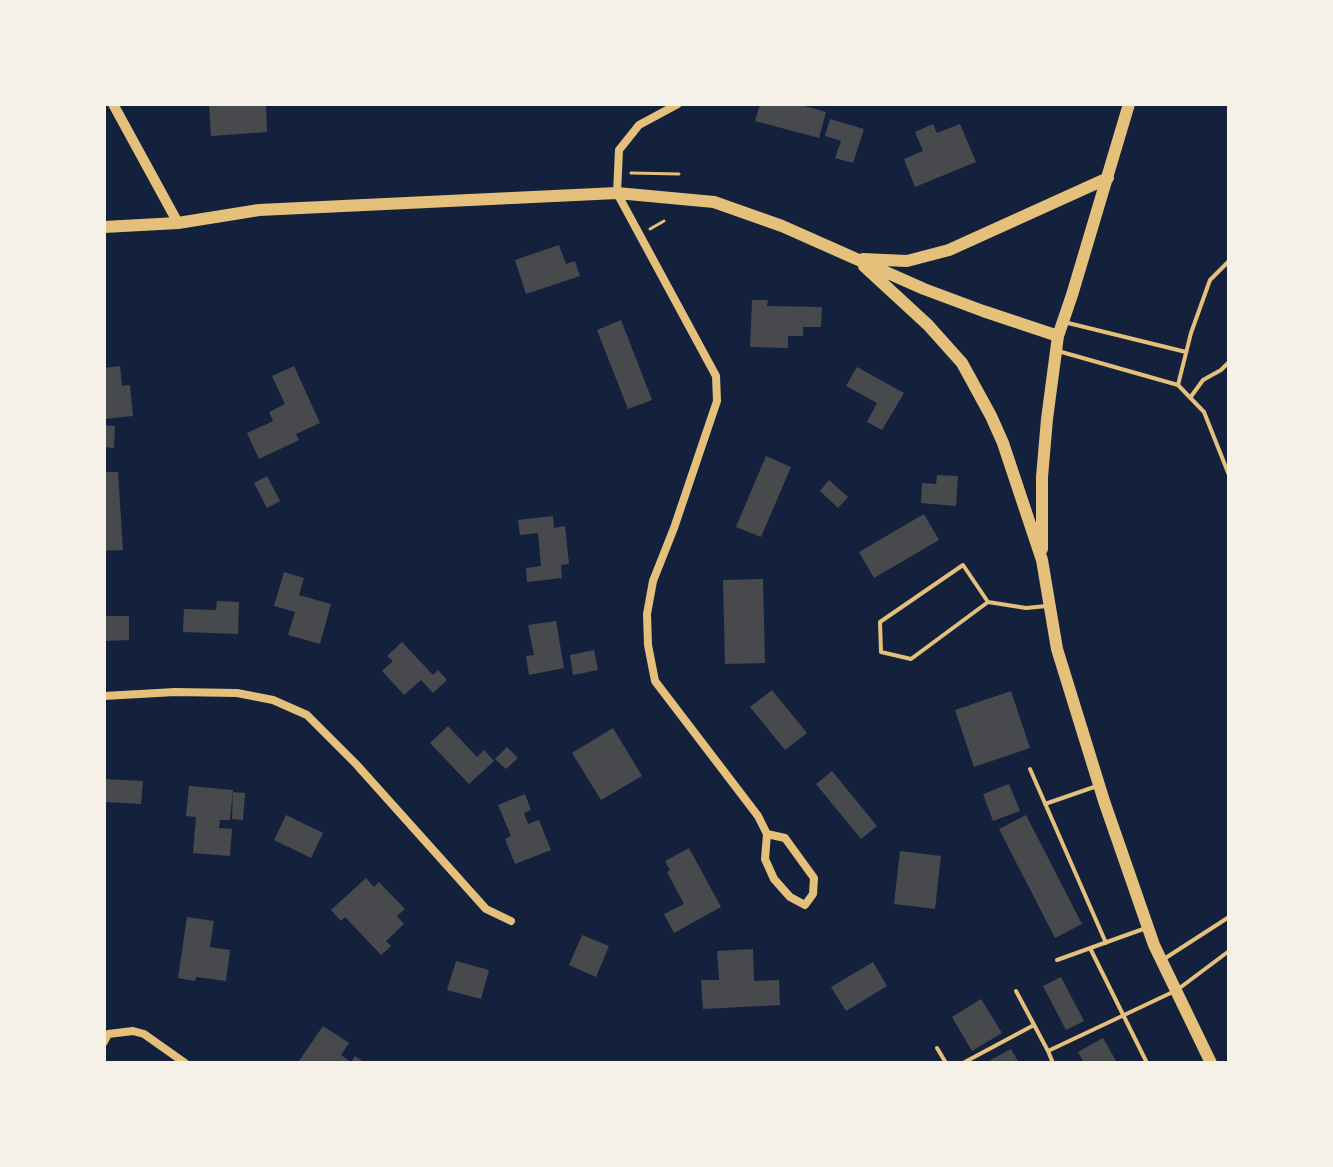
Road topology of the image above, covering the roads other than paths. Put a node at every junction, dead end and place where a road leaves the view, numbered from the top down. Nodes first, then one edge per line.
1 (113, 104) edge
2 (678, 104) edge
3 (1129, 104) edge
4 (1108, 178) junction
5 (617, 193) junction
6 (178, 223) junction
7 (104, 227) edge
8 (856, 258) junction
9 (1229, 261) edge
10 (1063, 322) junction
11 (1058, 336) junction
12 (1056, 351) junction
13 (1186, 352) junction
14 (1229, 362) edge
15 (1178, 385) junction
16 (1190, 398) junction
17 (1229, 475) edge
18 (1042, 560) junction
19 (988, 602) junction
20 (1050, 606) junction
21 (104, 696) edge
22 (1030, 769) dead end
23 (1099, 785) junction
24 (1045, 804) junction
25 (767, 834) junction
26 (1229, 917) edge
27 (511, 921) dead end
28 (1148, 927) junction
29 (1106, 943) junction
30 (1090, 948) junction
31 (1229, 951) edge
32 (1057, 960) dead end
33 (1162, 961) junction
34 (1177, 990) junction
35 (1016, 991) dead end
36 (1124, 1015) junction
37 (1034, 1025) junction
38 (104, 1042) edge
39 (937, 1048) dead end
40 (1048, 1051) junction
41 (185, 1063) edge
42 (946, 1063) edge
43 (963, 1063) edge
44 (1053, 1063) edge
45 (1147, 1063) edge
46 (1211, 1063) edge

1 - 6 street
2 - 5 street
3 - 4 main road
4 - 8 main road
4 - 10 main road
5 - 6 main road
5 - 8 main road
5 - 25 street
6 - 7 main road
8 - 11 main road
8 - 18 main road
9 - 13 lane
10 - 11 main road
10 - 13 lane
11 - 12 main road
12 - 15 lane
12 - 18 main road
13 - 15 lane
14 - 16 lane
15 - 16 lane
16 - 17 lane
18 - 20 main road
19 - 19 lane
19 - 20 lane
20 - 23 main road
21 - 27 street
22 - 24 lane
23 - 24 lane
23 - 28 main road
24 - 29 lane
25 - 25 street
26 - 33 lane
28 - 29 lane
28 - 33 main road
29 - 30 lane
30 - 32 lane
30 - 36 lane
31 - 34 lane
33 - 34 main road
34 - 36 lane
34 - 46 main road
35 - 37 lane
36 - 40 lane
36 - 45 lane
37 - 40 lane
37 - 43 lane
38 - 41 street
39 - 42 lane
40 - 44 lane

